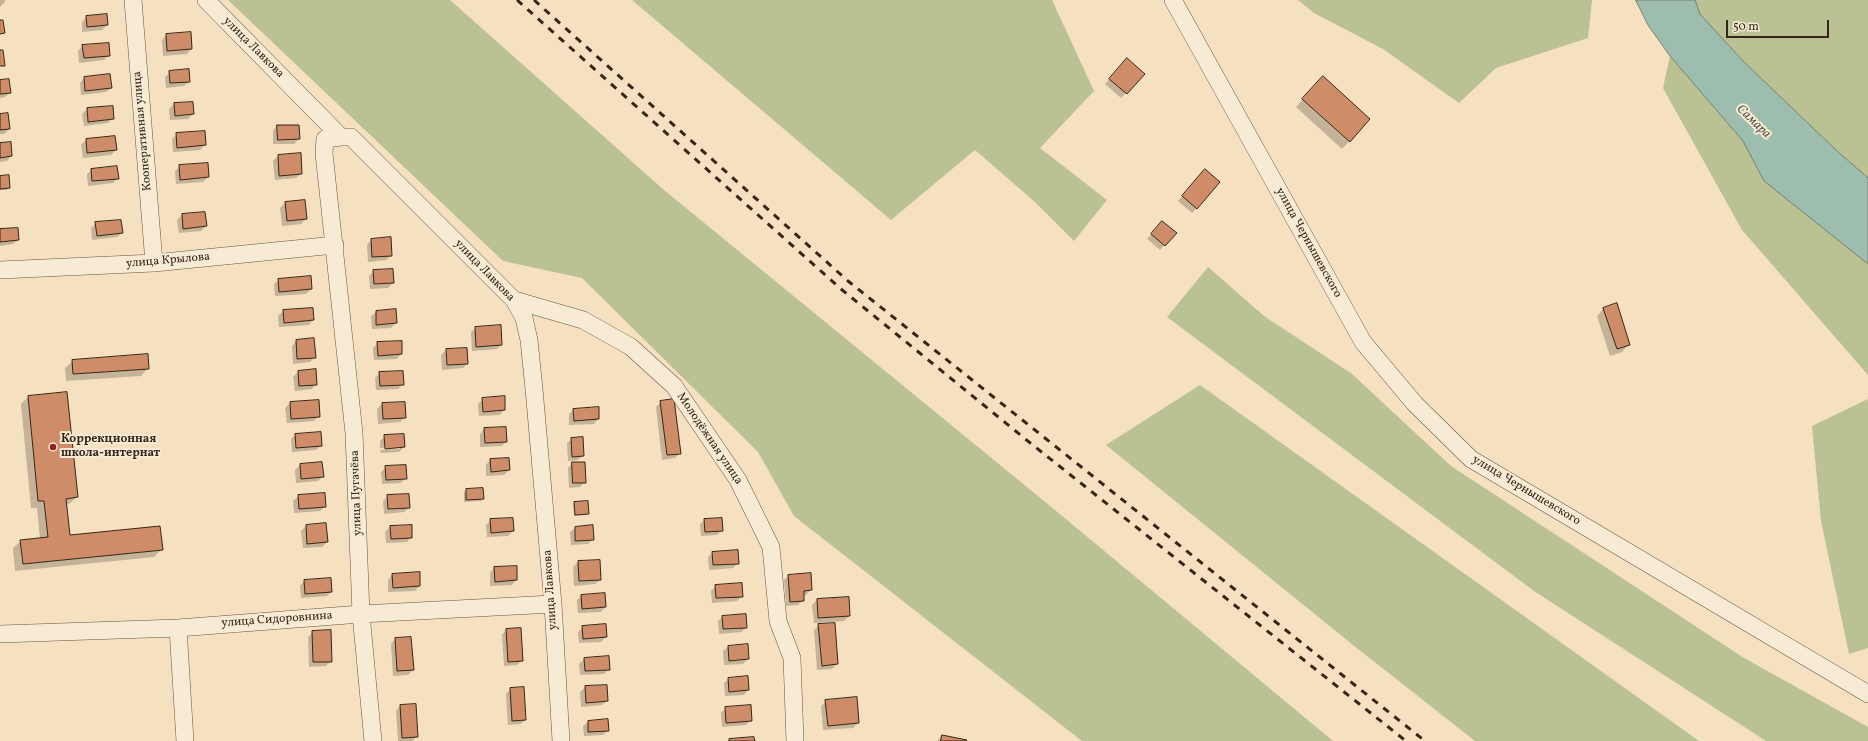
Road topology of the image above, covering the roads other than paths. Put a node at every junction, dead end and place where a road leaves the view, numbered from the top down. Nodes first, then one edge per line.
1 (133, 0) edge
2 (206, 0) edge
3 (1173, 0) edge
4 (341, 137) junction
5 (335, 245) junction
6 (154, 263) junction
7 (0, 270) edge
8 (514, 300) junction
9 (553, 604) junction
10 (361, 614) junction
11 (178, 628) junction
12 (0, 634) edge
13 (1868, 694) edge
14 (185, 741) edge
15 (373, 741) edge
16 (561, 741) edge
17 (795, 741) edge

1 - 6 street, Кооперативная улица
2 - 4 street, улица Лавкова
3 - 13 street, улица Чернышевского
4 - 5 street, улица Пугачёва
4 - 8 street, улица Лавкова
5 - 6 street, улица Крылова
5 - 10 street, улица Пугачёва
6 - 7 street, улица Крылова
8 - 9 street, улица Лавкова
8 - 17 street, Молодёжная улица
9 - 10 street, улица Сидоровнина
9 - 16 street, улица Лавкова
10 - 11 street, улица Сидоровнина
10 - 15 street, улица Пугачёва
11 - 12 street, улица Сидоровнина
11 - 14 street

